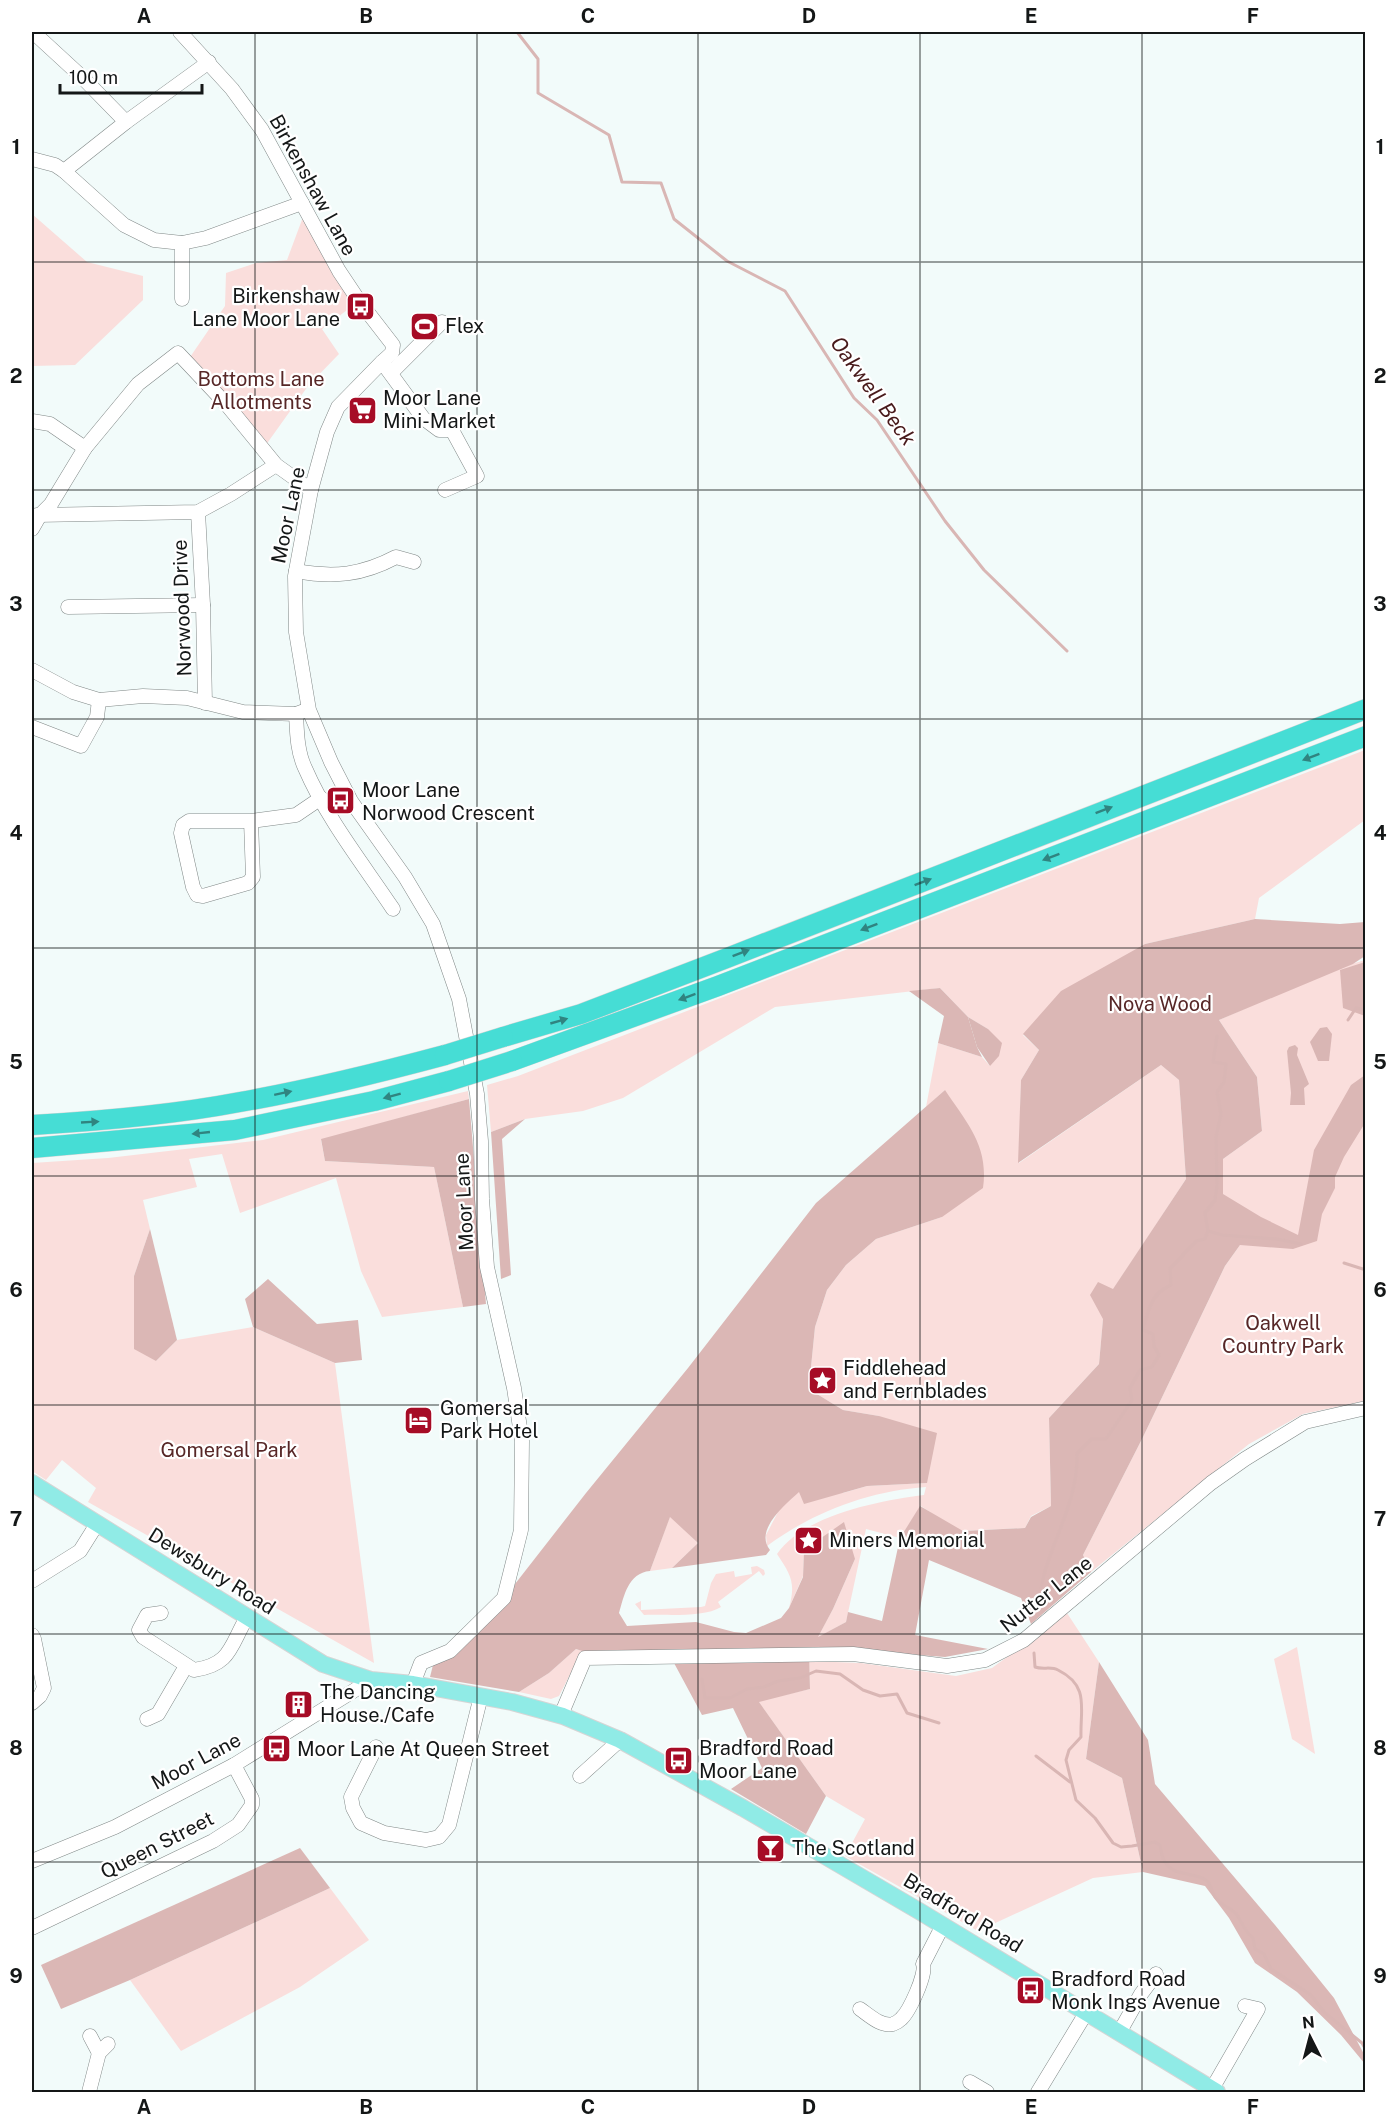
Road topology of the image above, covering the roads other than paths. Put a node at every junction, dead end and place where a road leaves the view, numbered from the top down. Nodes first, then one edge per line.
1 (33, 32) edge
2 (180, 32) edge
3 (209, 62) junction
4 (126, 122) junction
5 (32, 159) edge
6 (64, 171) junction
7 (302, 203) junction
8 (182, 243) junction
9 (182, 299) dead end
10 (442, 321) dead end
11 (387, 368) junction
12 (32, 421) edge
13 (85, 448) junction
14 (276, 465) junction
15 (311, 490) junction
16 (445, 490) dead end
17 (198, 512) junction
18 (36, 515) edge
19 (32, 529) edge
20 (414, 562) dead end
21 (296, 571) junction
22 (204, 605) junction
23 (68, 608) dead end
24 (32, 670) edge
25 (99, 700) junction
26 (205, 703) junction
27 (1365, 708) edge
28 (302, 712) junction
29 (32, 727) edge
30 (1365, 736) edge
31 (321, 798) junction
32 (251, 820) junction
33 (393, 909) dead end
34 (32, 1125) edge
35 (32, 1148) edge
36 (1365, 1408) edge
37 (32, 1483) edge
38 (97, 1524) junction
39 (32, 1581) edge
40 (161, 1612) dead end
41 (247, 1617) junction
42 (32, 1635) edge
43 (186, 1666) junction
44 (374, 1681) junction
45 (413, 1684) junction
46 (481, 1696) junction
47 (32, 1704) edge
48 (563, 1716) junction
49 (159, 1729) dead end
50 (620, 1740) junction
51 (376, 1747) dead end
52 (234, 1765) junction
53 (580, 1776) dead end
54 (32, 1861) edge
55 (943, 1925) junction
56 (32, 1928) edge
57 (1156, 1974) dead end
58 (1245, 2006) dead end
59 (860, 2009) dead end
60 (1086, 2013) junction
61 (1119, 2033) junction
62 (90, 2036) dead end
63 (970, 2082) dead end
64 (1215, 2091) edge
65 (89, 2092) edge
66 (987, 2092) edge
67 (1038, 2092) edge

1 - 4 street
2 - 3 street, Birkenshaw Lane
3 - 4 street
3 - 7 street, Birkenshaw Lane
4 - 6 street
5 - 6 street
6 - 8 street
7 - 8 street
7 - 11 street, Birkenshaw Lane
8 - 9 street
10 - 11 street, Moor Lane
11 - 15 street, Moor Lane
11 - 16 street
12 - 13 street
13 - 14 street
13 - 18 street
14 - 15 street
14 - 17 street
15 - 21 street, Moor Lane
17 - 18 street
17 - 22 street, Norwood Drive
18 - 19 street
20 - 21 street
21 - 28 street, Moor Lane
22 - 23 street
22 - 26 street, Norwood Drive
24 - 25 street
25 - 26 street
25 - 29 street
26 - 28 street
34 -> 27 highway, bridge
28 - 31 street, Moor Lane
28 - 45 street, Moor Lane
30 -> 35 highway, bridge
31 - 32 street
31 - 33 street, Moor Lane
32 - 32 street
36 - 48 street, Nutter Lane
37 - 38 main road, Dewsbury Road
38 - 39 street
38 - 41 main road, Dewsbury Road
40 - 43 street
41 - 43 street
41 - 44 main road, Dewsbury Road
42 - 47 street
43 - 49 street
44 - 45 main road, Bradford Road
44 - 52 street, Moor Lane
45 - 46 main road, Bradford Road
46 - 48 main road, Bradford Road
46 - 51 street
48 - 50 main road, Bradford Road
50 - 53 street
50 - 55 main road, Bradford Road
52 - 54 street, Moor Lane
52 - 56 street, Queen Street
55 - 59 street
55 - 60 main road, Bradford Road
57 - 61 street
58 - 64 street
60 - 61 main road, Bradford Road
60 - 67 street
61 - 64 main road, Bradford Road
62 - 65 street
63 - 66 street

